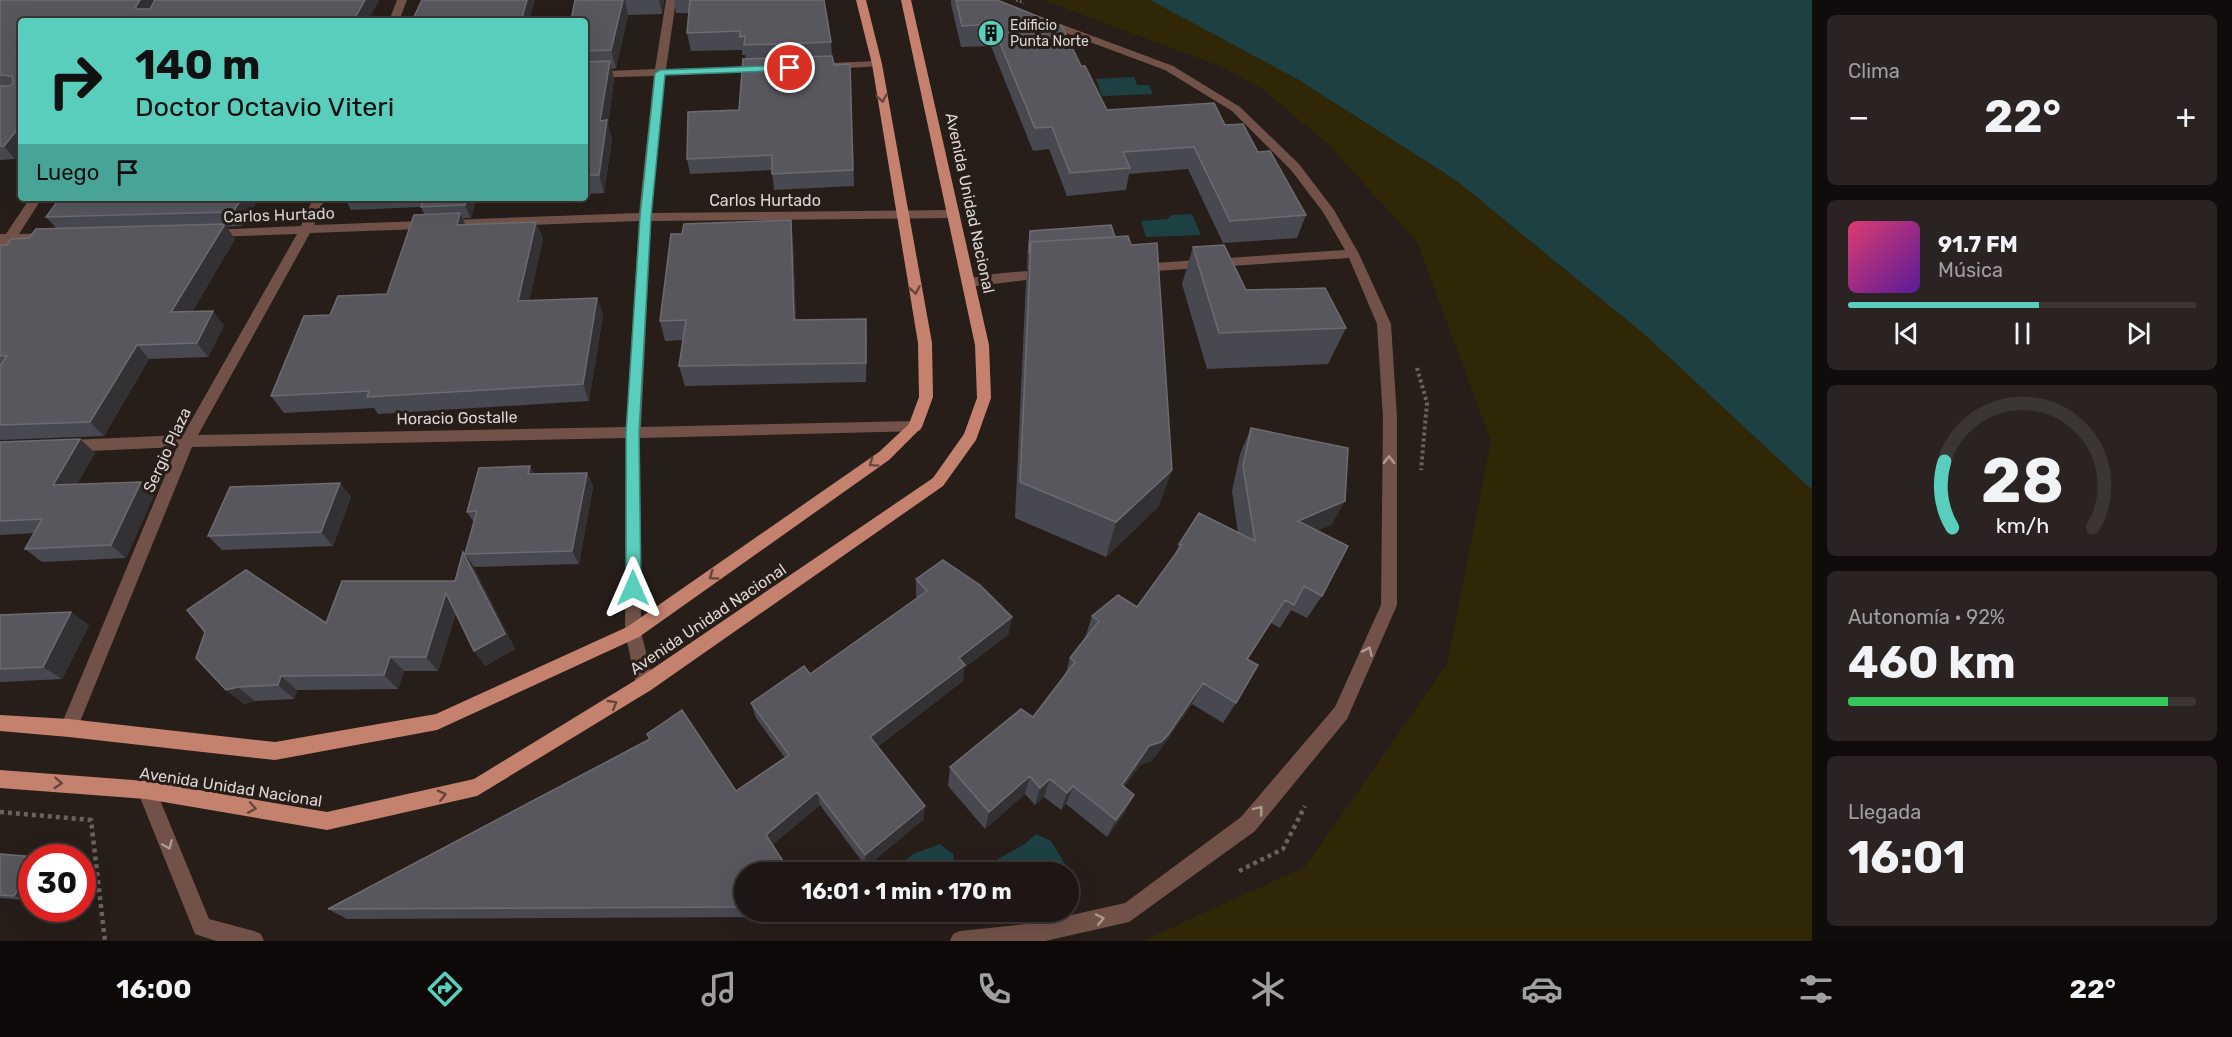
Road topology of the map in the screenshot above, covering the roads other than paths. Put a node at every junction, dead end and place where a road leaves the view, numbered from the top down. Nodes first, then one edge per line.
1 (402, 0) edge
2 (671, 0) edge
3 (861, 0) edge
4 (906, 0) edge
5 (1029, 10) edge
6 (395, 18) edge
7 (877, 64) junction
8 (820, 66) edge
9 (774, 68) edge
10 (660, 73) junction
11 (588, 75) edge
12 (34, 201) edge
13 (318, 201) edge
14 (954, 214) junction
15 (902, 215) junction
16 (645, 217) junction
17 (304, 231) junction
18 (199, 233) edge
19 (57, 237) edge
20 (5, 238) edge
21 (0, 252) edge
22 (1353, 254) junction
23 (1129, 268) edge
24 (1058, 273) edge
25 (969, 283) junction
26 (915, 427) junction
27 (633, 433) junction
28 (187, 441) junction
29 (58, 446) edge
30 (633, 632) junction
31 (645, 684) junction
32 (0, 723) edge
33 (69, 728) junction
34 (0, 779) edge
35 (146, 790) junction
36 (254, 941) edge
37 (960, 941) edge

1 - 6 street
2 - 10 street
3 - 7 main road, Avenida Unidad Nacional
4 - 14 main road, Avenida Unidad Nacional
5 - 22 street
7 - 8 street
7 -> 15 main road, Avenida Unidad Nacional
9 - 10 street
10 - 11 street
10 - 16 street
12 - 20 street
13 - 17 street, Sergio Plaza
14 - 15 street, Carlos Hurtado
14 - 25 main road, Avenida Unidad Nacional
15 - 16 street, Carlos Hurtado
15 -> 26 main road, Avenida Unidad Nacional
16 - 17 street, Carlos Hurtado
16 - 27 street
17 - 18 street, Carlos Hurtado
17 - 28 street, Sergio Plaza
19 - 20 street
20 - 21 street
22 - 23 street
37 -> 22 street
24 - 25 street
25 - 31 main road, Avenida Unidad Nacional
26 - 27 street, Horacio Gostalle
26 -> 30 main road, Avenida Unidad Nacional
27 - 28 street, Horacio Gostalle
27 - 30 street
28 - 29 street, Horacio Gostalle
28 - 33 street, Sergio Plaza
30 - 31 street
30 - 33 main road, Avenida Unidad Nacional
35 -> 31 main road, Avenida Unidad Nacional
32 - 33 main road, Avenida Unidad Nacional
34 -> 35 main road, Avenida Unidad Nacional
35 -> 36 street

